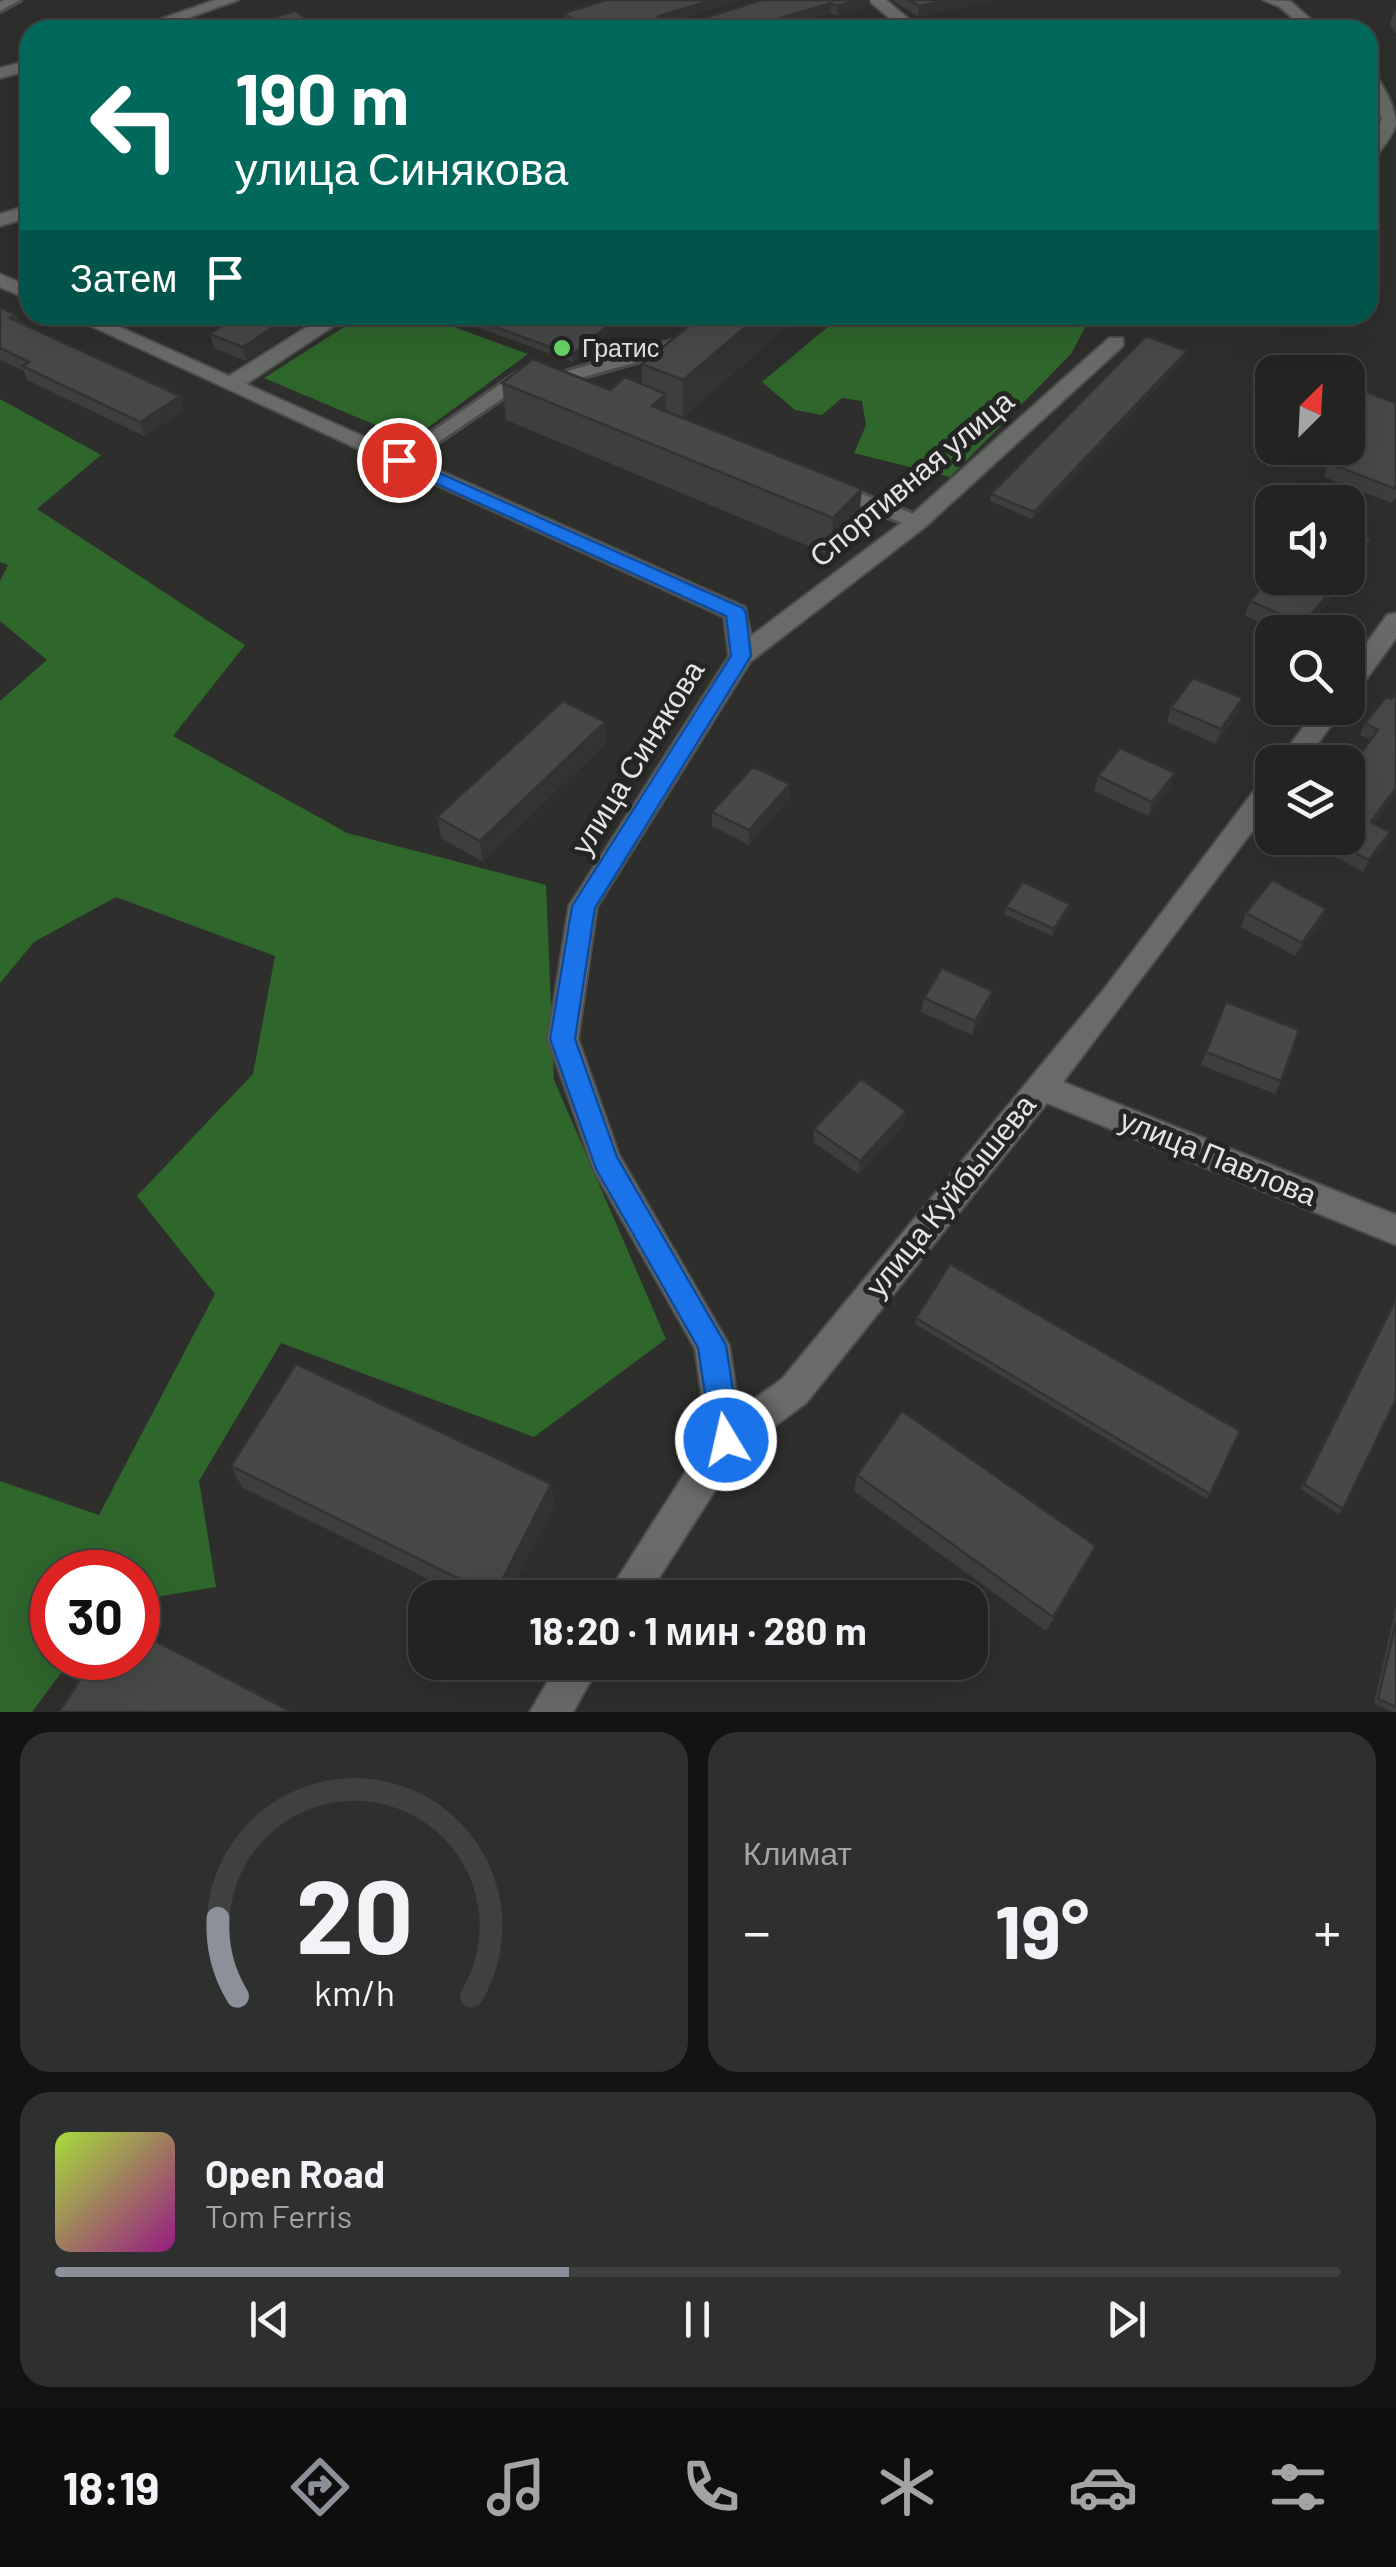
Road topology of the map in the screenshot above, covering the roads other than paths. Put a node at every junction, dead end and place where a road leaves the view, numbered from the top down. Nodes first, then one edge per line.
1 (14, 0) edge
2 (230, 0) edge
3 (876, 0) edge
4 (1271, 0) edge
5 (0, 7) edge
6 (169, 20) edge
7 (901, 20) edge
8 (1303, 20) edge
9 (1378, 94) edge
10 (1378, 139) edge
11 (99, 325) edge
12 (324, 325) edge
13 (706, 325) edge
14 (1116, 342) dead end
15 (562, 378) junction
16 (231, 384) junction
17 (598, 393) edge
18 (399, 460) junction
19 (810, 479) edge
20 (917, 522) junction
21 (1396, 621) edge
22 (741, 656) junction
23 (1365, 663) edge
24 (1318, 725) edge
25 (1303, 745) edge
26 (1255, 809) edge
27 (1039, 1086) junction
28 (1396, 1230) edge
29 (726, 1440) junction
30 (636, 1580) edge
31 (570, 1680) edge
32 (550, 1712) edge

1 - 5 lane
2 - 6 street
3 - 7 street
4 - 8 street
9 - 10 street
11 - 16 street, улица Синякова
12 - 16 street
13 - 15 lane
14 - 20 street, Спортивная улица
15 - 17 lane
15 - 18 lane
16 - 18 street, улица Синякова
18 - 22 street, улица Синякова
19 - 20 lane
20 - 22 street, Спортивная улица
21 - 23 street
22 - 29 street, улица Синякова
24 - 25 street
26 - 27 street, улица Куйбышева
27 - 28 street, улица Павлова
27 - 29 street, улица Куйбышева
29 - 30 street, улица Куйбышева
31 - 32 street

